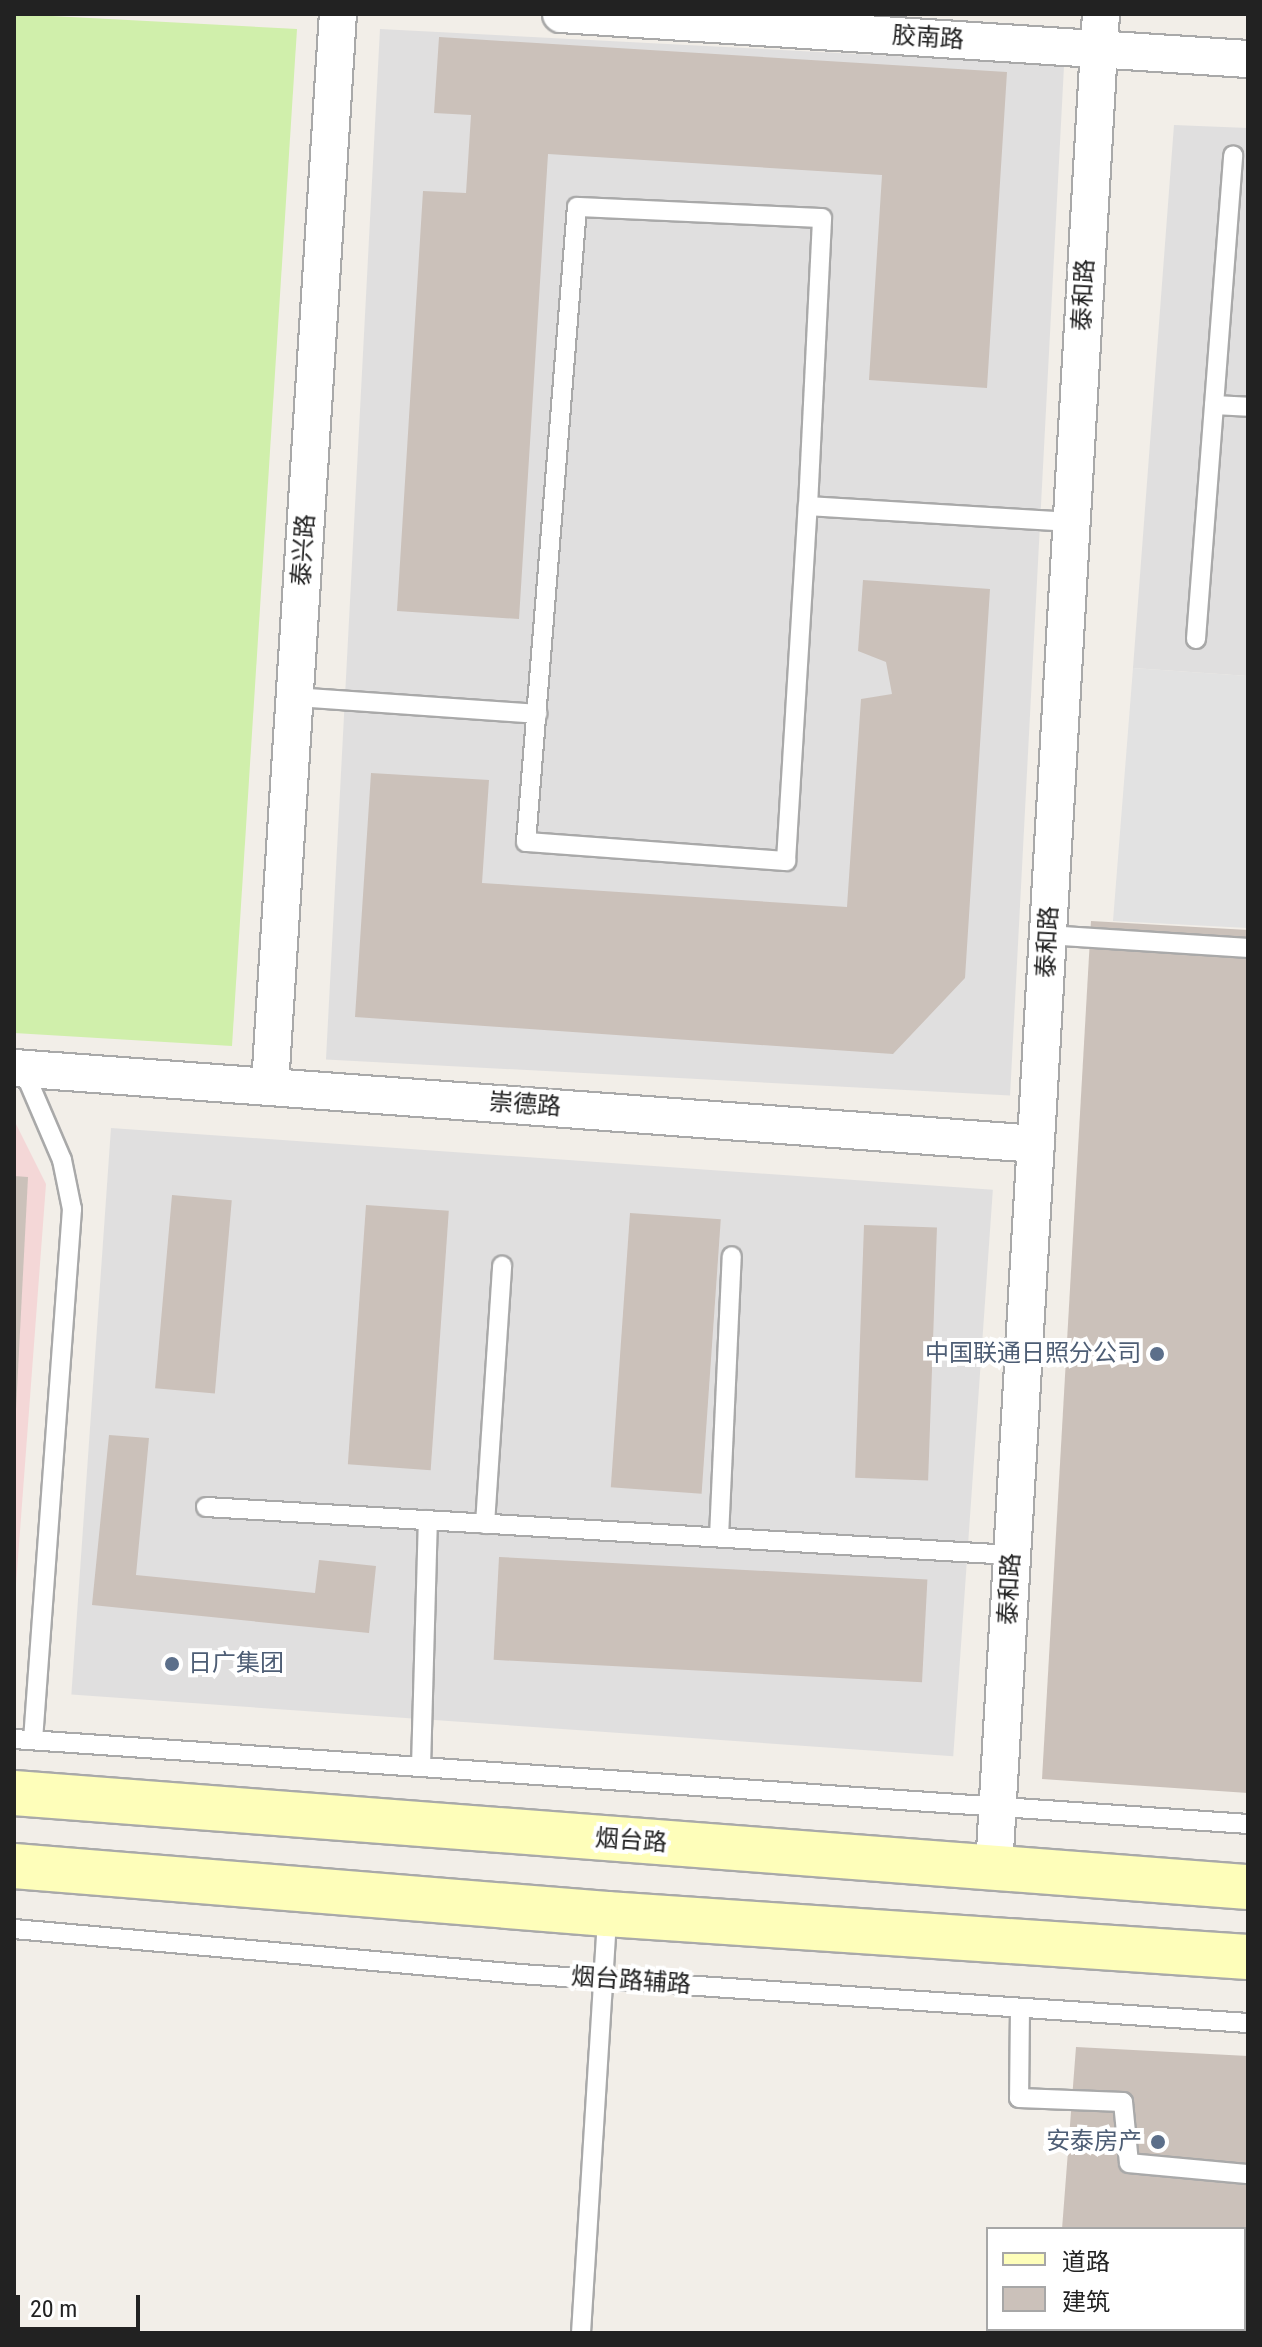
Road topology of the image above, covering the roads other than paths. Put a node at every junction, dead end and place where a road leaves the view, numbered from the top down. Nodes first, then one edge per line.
1 (338, 14) edge
2 (561, 14) edge
3 (1100, 32) edge
4 (1248, 59) edge
5 (1233, 155) dead end
6 (1214, 405) junction
7 (1248, 407) edge
8 (808, 506) junction
9 (1071, 522) junction
10 (1196, 639) dead end
11 (295, 697) junction
12 (537, 714) junction
13 (1048, 935) junction
14 (1248, 948) edge
15 (18, 1068) edge
16 (270, 1085) junction
17 (1036, 1144) junction
18 (732, 1256) dead end
19 (502, 1266) dead end
20 (206, 1507) dead end
21 (428, 1520) junction
22 (485, 1524) junction
23 (719, 1537) junction
24 (1012, 1555) junction
25 (23, 1740) edge
26 (421, 1767) junction
27 (14, 1793) edge
28 (998, 1807) junction
29 (1248, 1824) edge
30 (14, 1866) edge
31 (994, 1869) junction
32 (1248, 1887) edge
33 (607, 1914) junction
34 (14, 1929) edge
35 (1248, 1957) edge
36 (602, 1979) junction
37 (1020, 2008) junction
38 (1248, 2023) edge
39 (1248, 2174) edge
40 (581, 2333) edge

1 - 11 street, 泰兴路
2 - 3 street, 胶南路
3 - 4 street, 胶南路
3 - 9 street, 泰和路
5 - 6 lane
6 - 7 lane
6 - 10 lane
8 - 9 lane
8 - 12 lane
8 - 12 lane
9 - 13 street, 泰和路
11 - 12 lane
11 - 16 street, 泰兴路
13 - 14 lane
13 - 17 street, 泰和路
15 - 16 street, 崇德路
15 - 25 lane
16 - 17 street, 崇德路
17 - 24 street, 泰和路
18 - 23 lane
19 - 22 lane
20 - 21 lane
21 - 22 lane
21 - 26 lane
22 - 23 lane
23 - 24 lane
24 - 28 street, 泰和路
25 - 26 lane
26 - 28 lane
27 - 31 main road, 烟台路
28 - 29 lane
28 - 31 street, 泰和路
30 - 33 main road
31 - 32 main road, 烟台路
33 - 35 main road
33 - 36 lane
34 - 36 lane, 烟台路辅路
36 - 37 lane, 烟台路辅路
36 - 40 lane
37 - 38 lane, 烟台路辅路
37 - 39 lane

